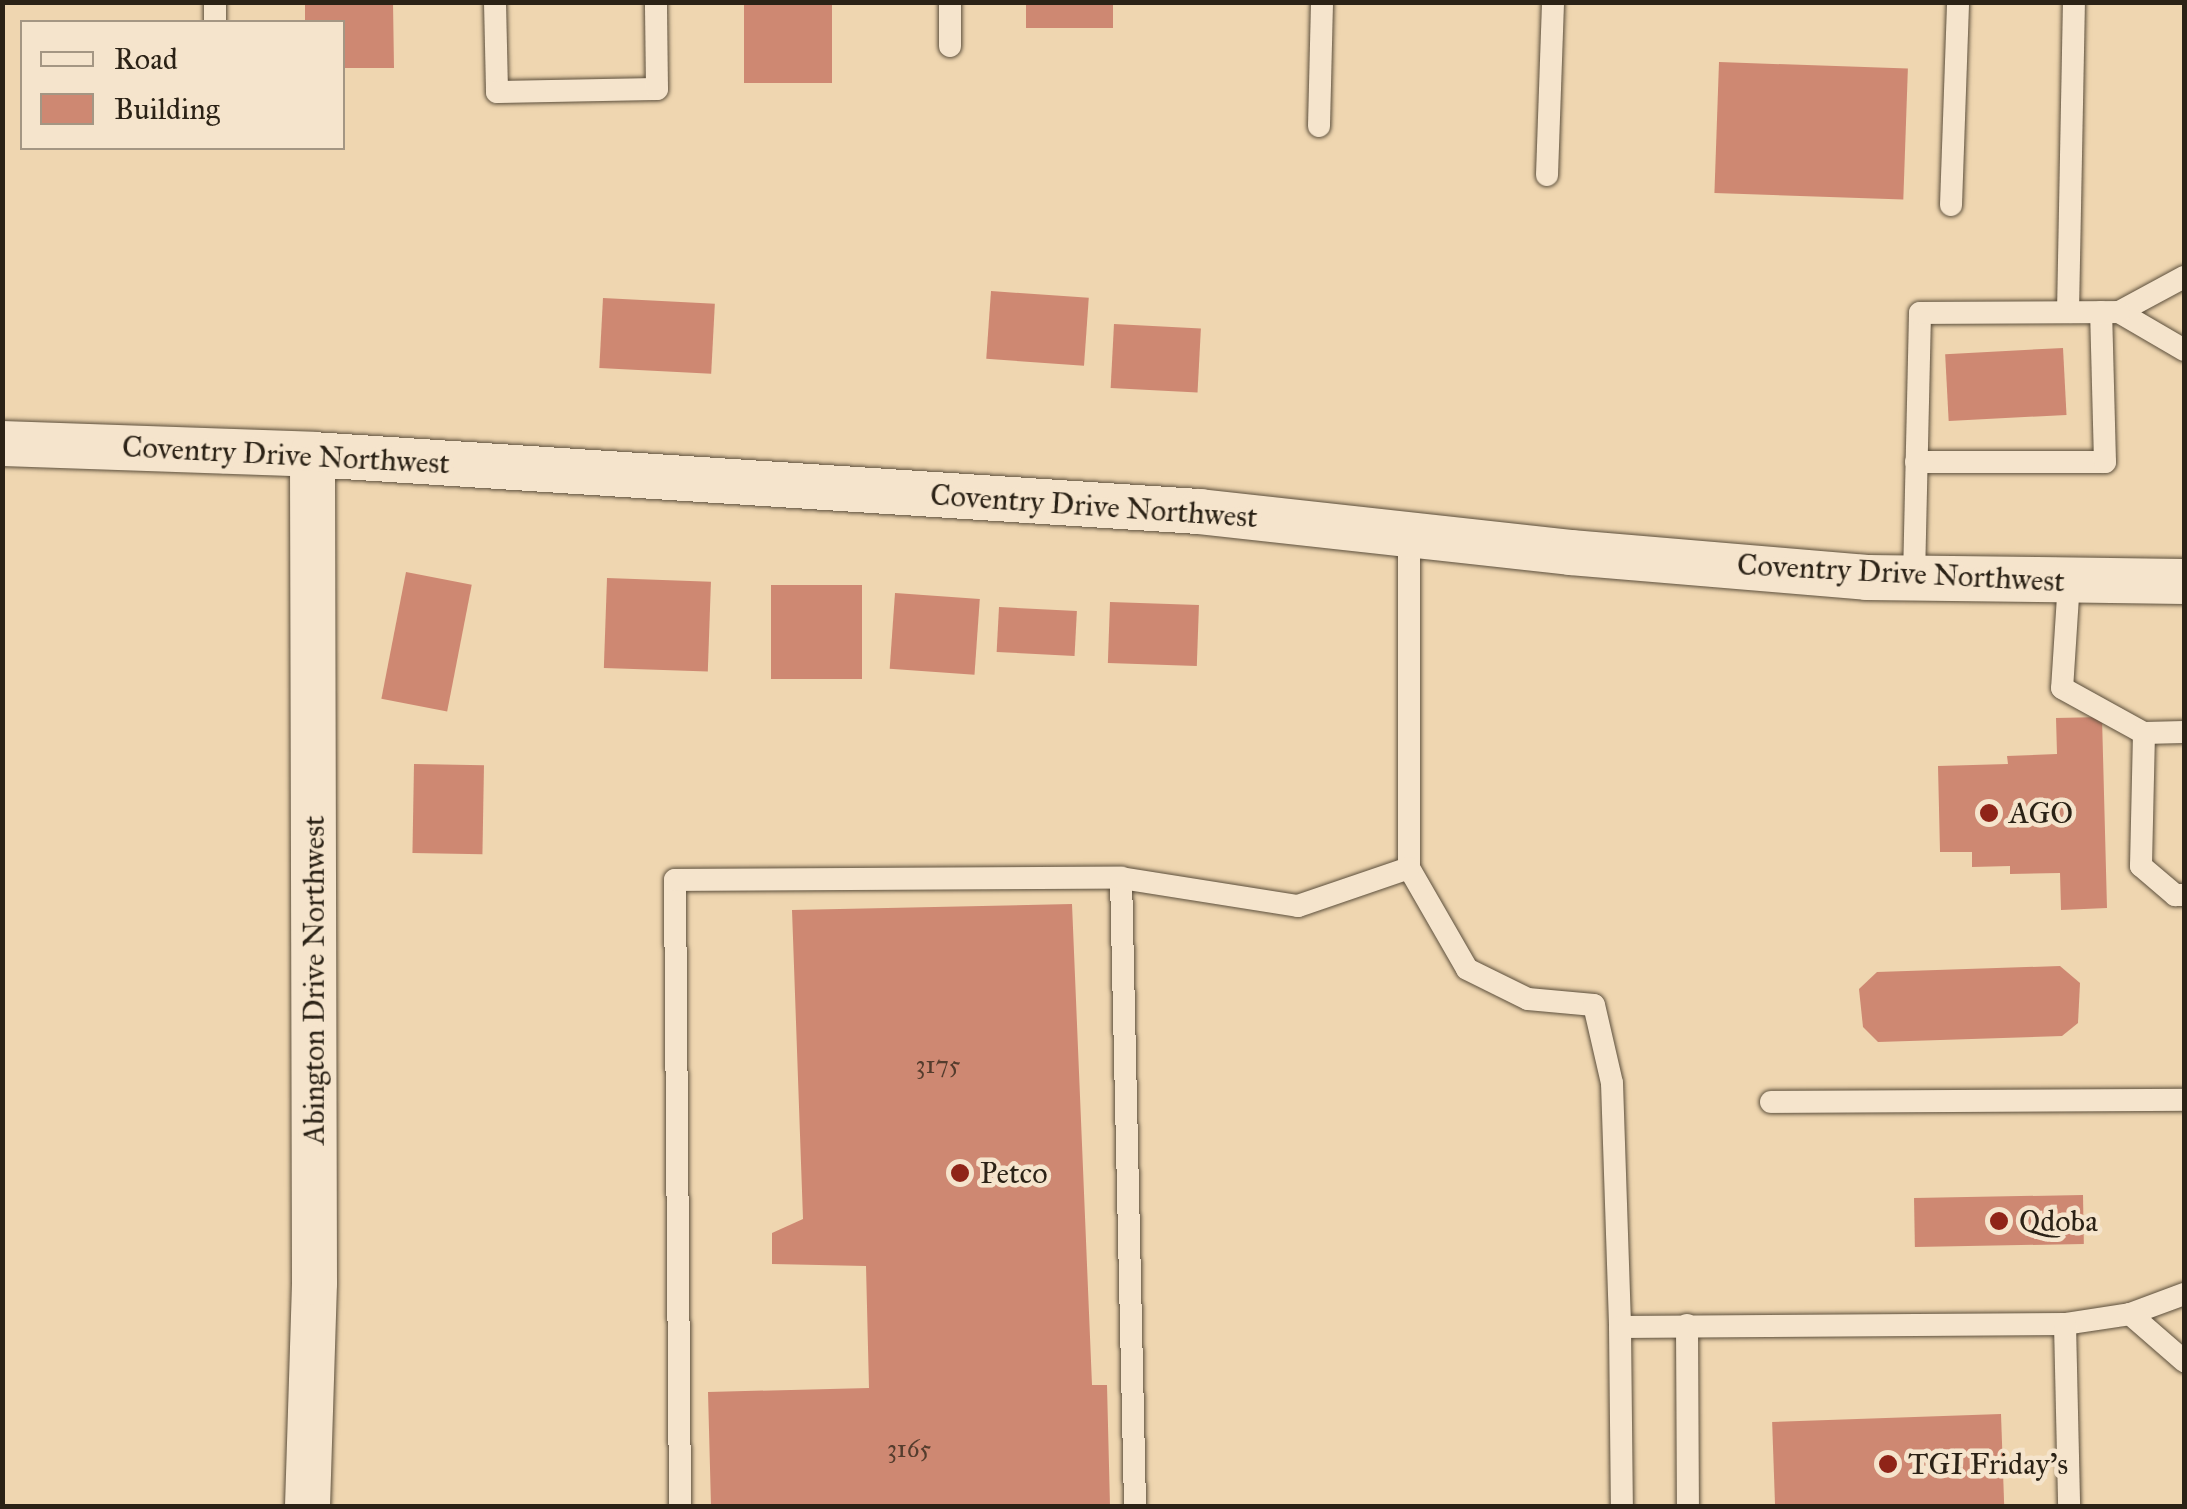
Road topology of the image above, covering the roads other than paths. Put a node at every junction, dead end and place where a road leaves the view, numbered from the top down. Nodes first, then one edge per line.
1 (495, 2) edge
2 (656, 2) edge
3 (950, 2) edge
4 (1322, 2) edge
5 (1553, 2) edge
6 (1958, 2) edge
7 (2074, 2) edge
8 (950, 46) dead end
9 (1320, 126) dead end
10 (1547, 175) dead end
11 (1951, 205) dead end
12 (2184, 277) edge
13 (2068, 312) junction
14 (2110, 312) junction
15 (2184, 350) edge
16 (2, 443) edge
17 (312, 454) junction
18 (1916, 462) junction
19 (1409, 535) junction
20 (1914, 578) junction
21 (2069, 581) junction
22 (2184, 581) edge
23 (2184, 732) edge
24 (2144, 733) junction
25 (1409, 868) junction
26 (1121, 878) junction
27 (2184, 894) edge
28 (2184, 1100) edge
29 (1771, 1102) dead end
30 (2184, 1294) edge
31 (2130, 1314) junction
32 (2065, 1324) junction
33 (1687, 1325) junction
34 (1620, 1327) junction
35 (2184, 1361) edge
36 (307, 1506) edge
37 (680, 1506) edge
38 (1135, 1506) edge
39 (1622, 1506) edge
40 (1688, 1506) edge
41 (2069, 1506) edge

1 - 2 lane
3 - 8 lane
4 - 9 lane
5 - 10 lane
6 - 11 lane
7 - 13 lane
12 - 14 lane
13 - 14 lane
13 - 18 lane
14 - 15 lane
14 - 18 lane
16 - 17 street, Coventry Drive Northwest
17 - 19 street, Coventry Drive Northwest
17 - 36 street, Abington Drive Northwest
18 - 20 lane
19 - 20 street, Coventry Drive Northwest
19 - 25 lane
20 - 21 street, Coventry Drive Northwest
21 - 22 street, Coventry Drive Northwest
21 - 24 lane
23 - 24 lane
24 - 27 lane
25 - 26 lane
25 - 34 lane
26 - 37 lane
26 - 38 lane
28 - 29 lane
30 - 31 lane
31 - 32 lane
31 - 35 lane
32 - 33 lane
32 - 41 lane
33 - 34 lane
33 - 40 lane
34 - 39 lane

